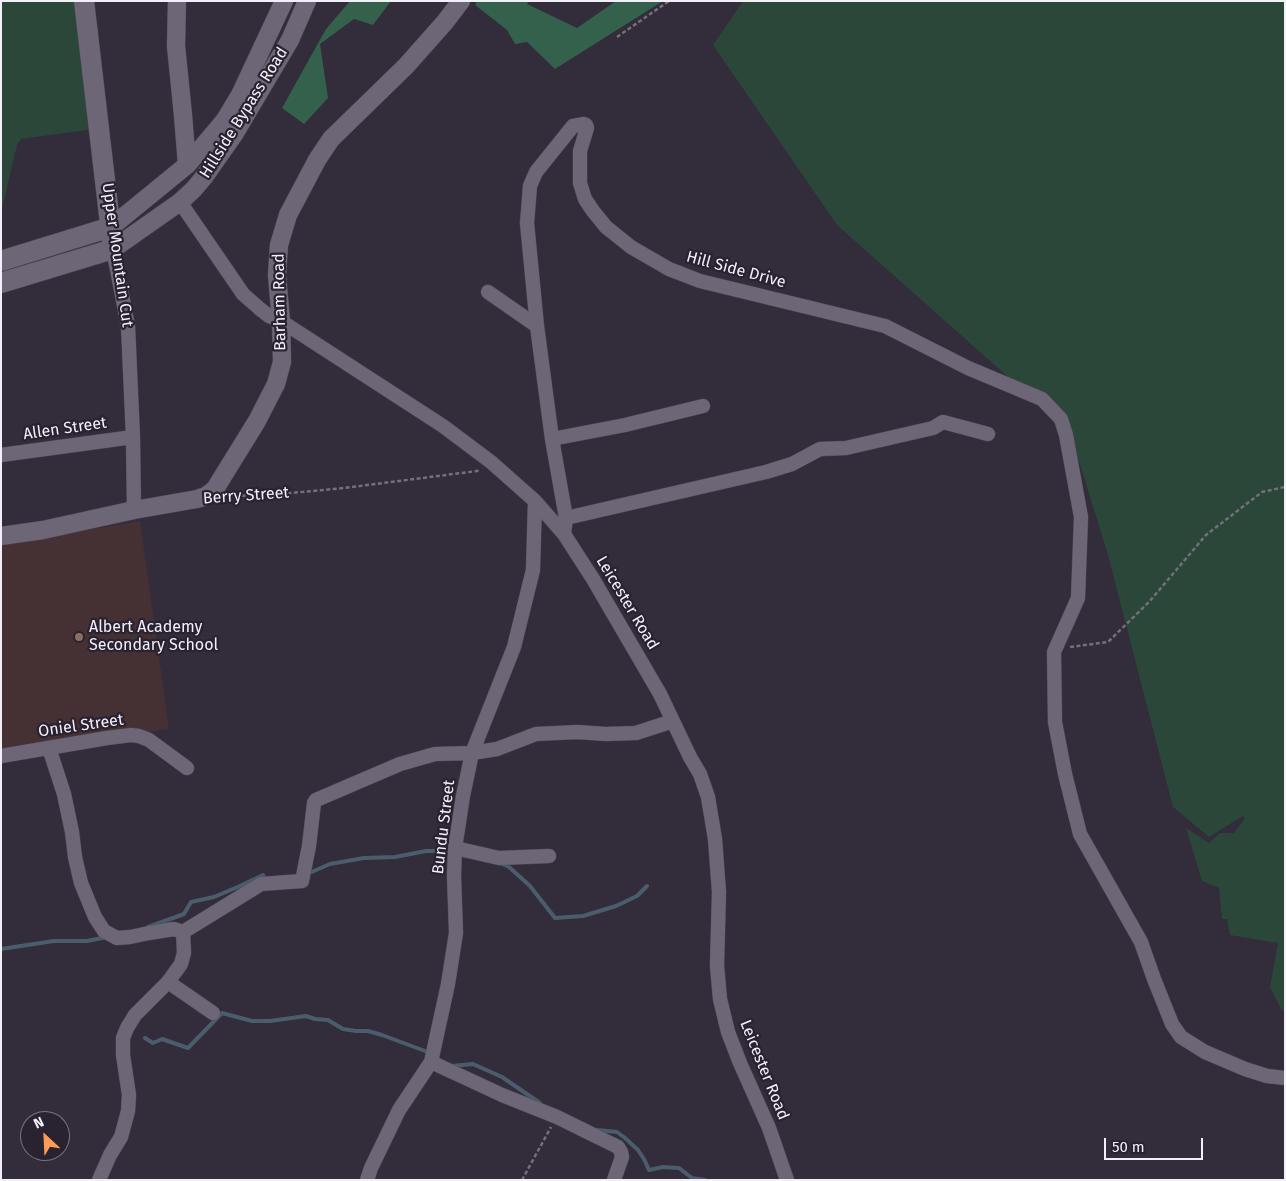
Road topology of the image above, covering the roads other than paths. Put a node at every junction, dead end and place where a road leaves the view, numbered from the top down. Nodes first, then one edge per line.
1 (84, 1) edge
2 (177, 1) edge
3 (284, 1) edge
4 (307, 1) edge
5 (461, 1) edge
6 (187, 165) junction
7 (180, 202) junction
8 (111, 227) junction
9 (113, 249) junction
10 (1, 261) edge
11 (1, 283) edge
12 (488, 292) dead end
13 (281, 321) junction
14 (537, 326) junction
15 (703, 406) dead end
16 (988, 434) dead end
17 (133, 436) junction
18 (552, 439) junction
19 (1, 455) edge
20 (206, 496) joint
21 (535, 501) junction
22 (134, 510) junction
23 (566, 518) junction
24 (564, 534) junction
25 (1, 536) edge
26 (673, 721) junction
27 (49, 748) junction
28 (472, 753) junction
29 (1, 756) edge
30 (187, 768) dead end
31 (455, 848) junction
32 (550, 856) dead end
33 (183, 932) junction
34 (168, 982) junction
35 (213, 1013) dead end
36 (431, 1062) junction
37 (1285, 1078) edge
38 (99, 1180) edge
39 (367, 1180) edge
40 (614, 1180) edge
41 (787, 1180) edge

1 - 8 main road, Upper Mountain Cut
2 - 6 street
3 - 6 street, Hillside Bypass Road
4 - 7 street, Hillside Bypass Road
5 - 13 street, Barham Road
6 - 8 street, Hillside Bypass Road
7 - 9 street, Hillside Bypass Road
7 - 13 street, Leicester Road
8 - 9 main road, Upper Mountain Cut
8 - 10 main road, Hillside Bypass Road
9 - 11 main road, Hillside Bypass Road
9 - 17 street, Upper Mountain Cut
12 - 14 street
13 - 20 street, Barham Road
13 - 21 street, Leicester Road
14 - 18 street, Hill Side Drive
14 - 37 street, Hill Side Drive
15 - 18 street
16 - 23 street
17 - 19 street, Allen Street
17 - 22 street, Upper Mountain Cut
18 - 23 street, Hill Side Drive
20 - 22 street, Berry Street
21 - 24 street, Leicester Road
21 - 28 street, Bundu Street
22 - 25 street, Berry Street
23 - 24 street, Hill Side Drive
24 - 26 street, Leicester Road
26 - 28 street
26 - 41 street, Leicester Road
27 - 29 street, Oniel Street
27 - 30 street, Oniel Street
27 - 33 street
28 - 31 street, Bundu Street
28 - 33 street
31 - 32 street
31 - 36 street, Bundu Street
33 - 34 street
34 - 35 street
34 - 38 street
36 - 39 street, Bundu Street
36 - 40 street

